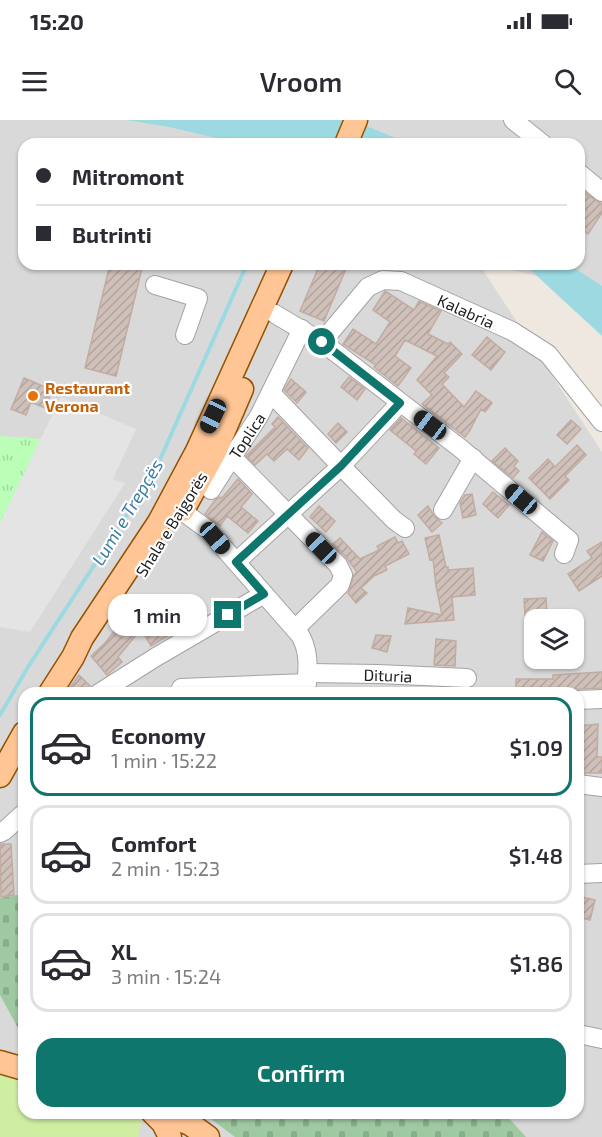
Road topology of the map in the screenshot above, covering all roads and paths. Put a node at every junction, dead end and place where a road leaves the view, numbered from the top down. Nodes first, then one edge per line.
1 (342, 120) edge
2 (356, 120) edge
3 (513, 120) edge
4 (334, 138) edge
5 (348, 138) edge
6 (536, 138) edge
7 (585, 178) edge
8 (602, 192) edge
9 (279, 270) edge
10 (293, 270) edge
11 (155, 285) dead end
12 (275, 314) junction
13 (302, 329) junction
14 (185, 335) dead end
15 (322, 342) junction
16 (272, 393) junction
17 (400, 403) junction
18 (602, 422) edge
19 (232, 457) junction
20 (473, 458) junction
21 (341, 466) junction
22 (211, 490) dead end
23 (443, 510) dead end
24 (288, 514) junction
25 (171, 521) junction
26 (405, 528) dead end
27 (564, 554) dead end
28 (236, 562) junction
29 (264, 594) junction
30 (296, 629) junction
31 (467, 678) dead end
32 (307, 683) edge
33 (54, 687) edge
34 (108, 687) edge
35 (206, 687) edge
36 (602, 699) edge
37 (584, 700) edge
38 (18, 744) edge
39 (0, 776) edge
40 (584, 785) edge
41 (602, 787) edge
42 (18, 818) edge
43 (0, 833) edge
44 (602, 873) edge
45 (584, 874) edge
46 (584, 1035) edge
47 (602, 1039) edge
48 (0, 1062) edge
49 (18, 1067) edge
50 (159, 1119) edge
51 (177, 1119) edge
52 (208, 1136) edge
53 (170, 1137) edge

1 - 4 main road
2 - 5 main road
3 - 6 street
7 - 8 street
9 - 25 main road, Shala e Bajgorës
10 - 12 main road, Shala e Bajgorës
11 - 14 street
12 - 13 street
12 - 25 main road, Shala e Bajgorës
13 - 15 street
13 - 16 street, Toplica
15 - 17 street
15 - 18 street, Kalabria
16 - 19 street, Toplica
16 - 21 street
17 - 20 street
17 - 21 street
19 - 22 street
19 - 24 street, Toplica
20 - 23 street
20 - 27 street
21 - 24 street
21 - 26 street
24 - 28 street
24 - 30 street, Toplica
25 - 28 street
25 - 33 main road, Shala e Bajgorës
28 - 29 street
29 - 30 street
29 - 34 street
30 - 32 street
31 - 32 street, Dituria
32 - 35 street, Dituria
36 - 37 street
38 - 39 main road
40 - 41 street
42 - 43 street
44 - 45 street
46 - 47 street
48 - 49 main road
50 - 53 main road
51 - 52 main road

